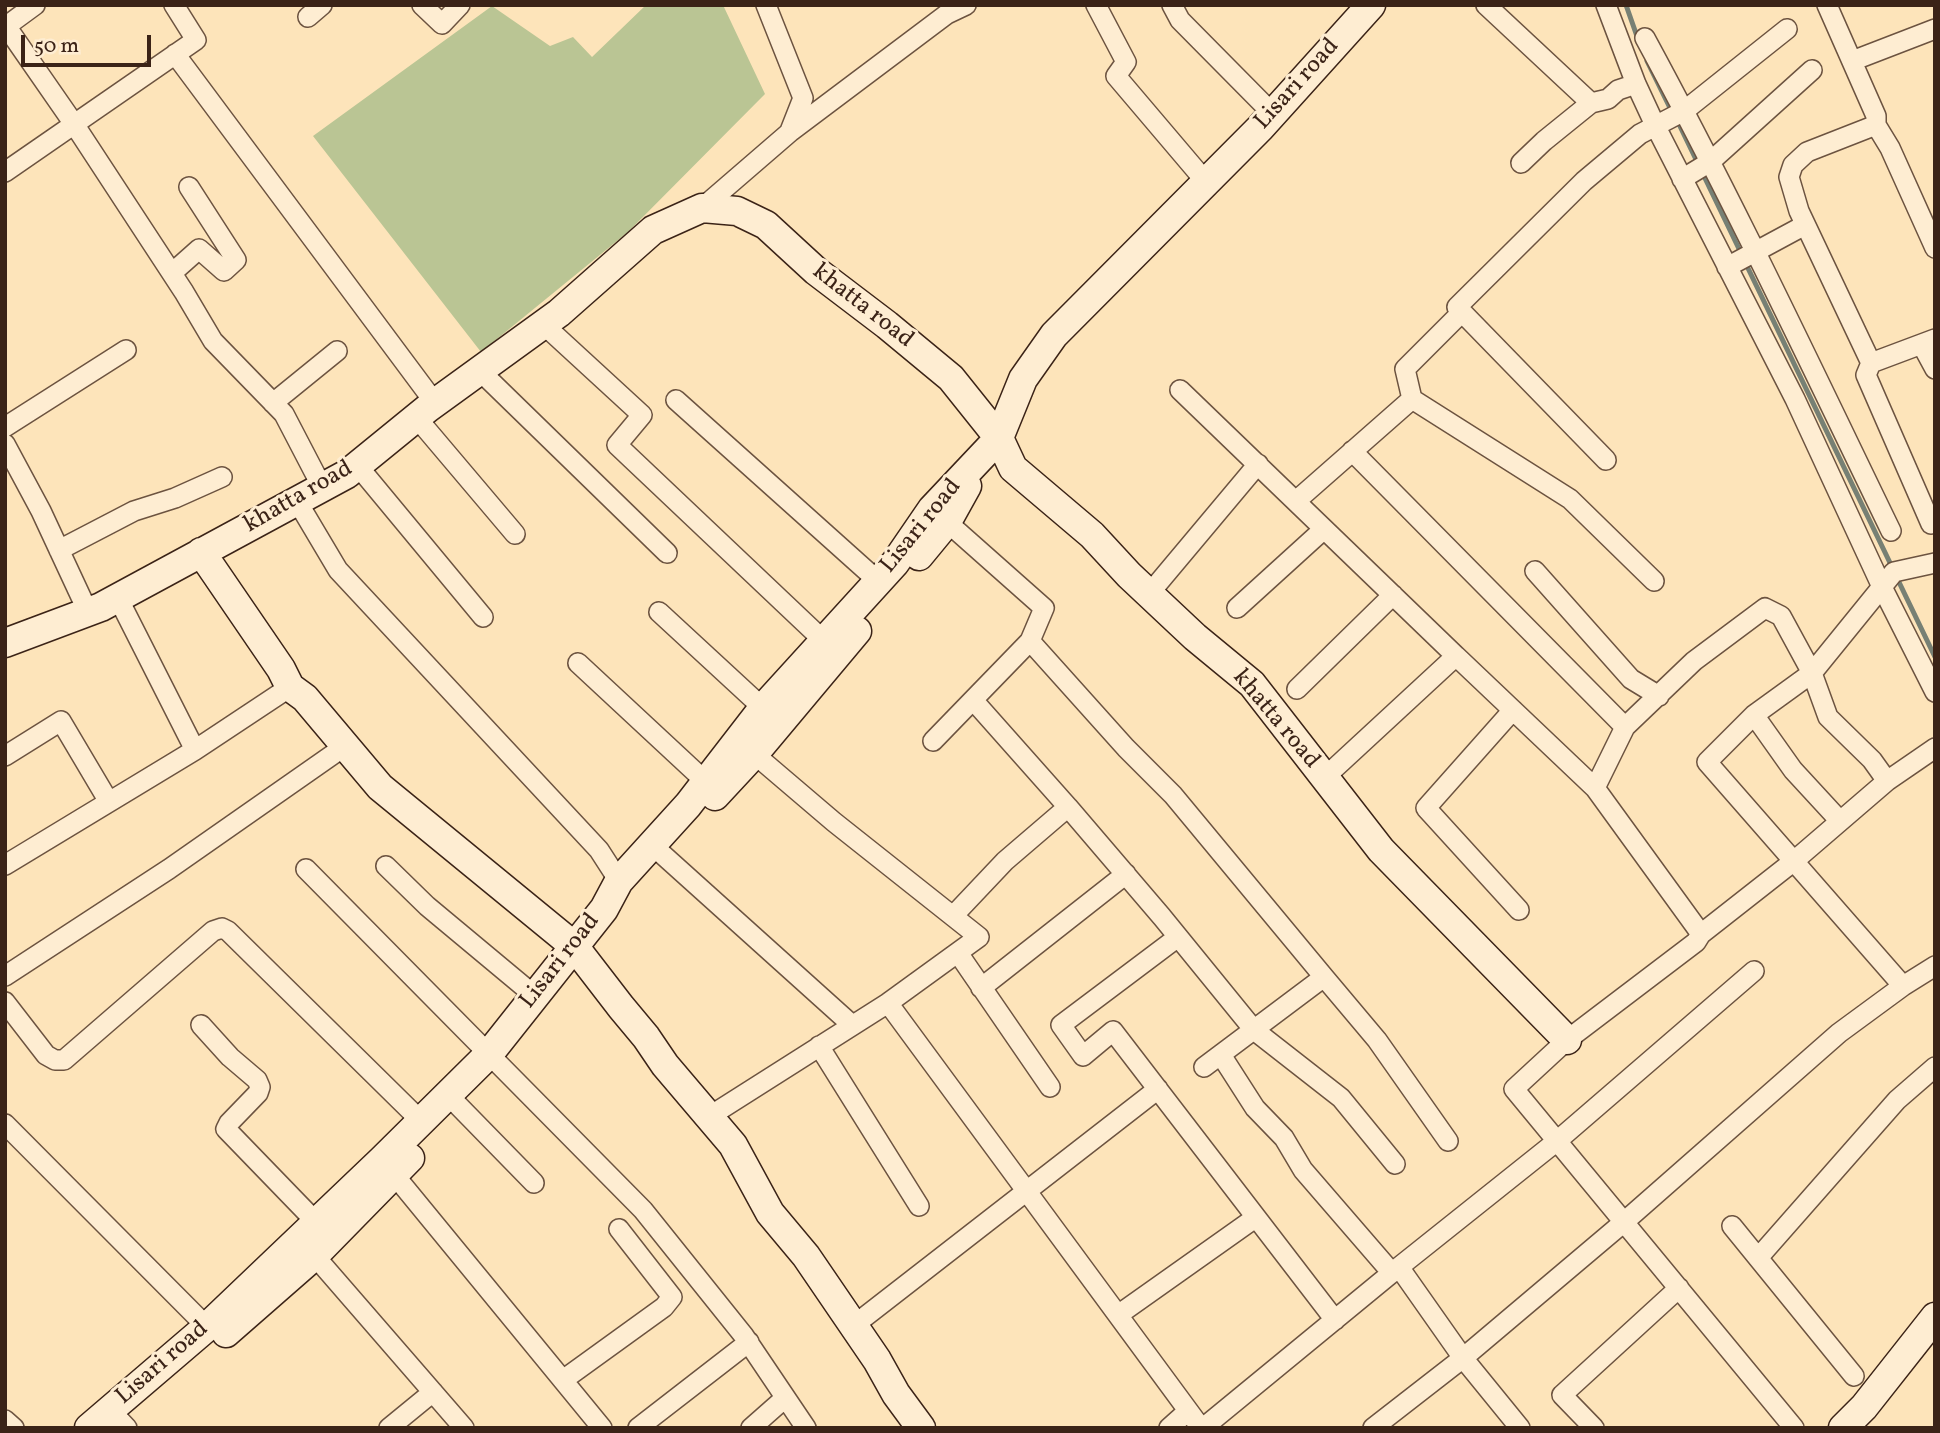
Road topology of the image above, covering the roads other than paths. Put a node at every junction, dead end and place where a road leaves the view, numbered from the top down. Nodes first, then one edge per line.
1 (35, 5) edge
2 (174, 5) edge
3 (422, 5) edge
4 (460, 5) edge
5 (766, 5) edge
6 (966, 5) edge
7 (1096, 5) edge
8 (1172, 5) edge
9 (1371, 5) edge
10 (1486, 5) edge
11 (1606, 5) edge
12 (1827, 5) edge
13 (6, 27) edge
14 (1787, 29) dead end
15 (1935, 29) edge
16 (1645, 38) dead end
17 (175, 54) junction
18 (1852, 61) junction
19 (1812, 70) dead end
20 (1636, 84) junction
21 (1591, 103) junction
22 (1685, 111) junction
23 (1273, 114) junction
24 (74, 124) junction
25 (1655, 125) junction
26 (1876, 125) junction
27 (790, 132) junction
28 (1710, 162) junction
29 (1521, 163) dead end
30 (5, 172) edge
31 (1682, 179) junction
32 (1206, 182) junction
33 (189, 187) dead end
34 (702, 208) junction
35 (1805, 225) junction
36 (1935, 248) edge
37 (1755, 251) junction
38 (1727, 267) junction
39 (172, 273) junction
40 (1462, 312) junction
41 (543, 324) junction
42 (1928, 342) edge
43 (126, 350) dead end
44 (337, 351) dead end
45 (1871, 363) junction
46 (1935, 369) edge
47 (479, 370) junction
48 (1180, 390) dead end
49 (1412, 399) junction
50 (676, 400) dead end
51 (273, 403) junction
52 (425, 410) junction
53 (5, 427) edge
54 (5, 444) edge
55 (992, 445) junction
56 (1352, 452) junction
57 (1606, 460) dead end
58 (1258, 464) junction
59 (357, 465) junction
60 (222, 477) dead end
61 (322, 487) junction
62 (297, 501) junction
63 (1296, 501) junction
64 (940, 516) junction
65 (1931, 524) dead end
66 (1324, 529) junction
67 (1891, 531) dead end
68 (515, 534) dead end
69 (59, 550) junction
70 (201, 552) junction
71 (667, 553) dead end
72 (1935, 563) edge
73 (1535, 571) dead end
74 (878, 581) junction
75 (1654, 581) dead end
76 (1882, 587) junction
77 (1149, 594) junction
78 (1393, 595) junction
79 (118, 598) junction
80 (1237, 608) dead end
81 (89, 612) junction
82 (659, 612) dead end
83 (483, 617) dead end
84 (824, 641) junction
85 (1030, 641) junction
86 (5, 643) edge
87 (1456, 656) junction
88 (578, 663) dead end
89 (1812, 673) junction
90 (290, 687) junction
91 (1297, 689) dead end
92 (1935, 692) edge
93 (1659, 696) junction
94 (973, 700) junction
95 (763, 708) junction
96 (1513, 710) junction
97 (1754, 715) junction
98 (1625, 727) junction
99 (933, 741) dead end
100 (345, 746) junction
101 (746, 747) junction
102 (1935, 748) edge
103 (195, 750) junction
104 (5, 756) edge
105 (1324, 778) junction
106 (1887, 781) junction
107 (706, 782) junction
108 (1595, 788) junction
109 (110, 802) junction
110 (1068, 807) junction
111 (1840, 821) junction
112 (656, 850) junction
113 (1794, 861) junction
114 (5, 865) edge
115 (386, 866) dead end
116 (306, 869) dead end
117 (1126, 874) junction
118 (619, 881) junction
119 (1519, 910) dead end
120 (953, 916) junction
121 (1701, 934) junction
122 (1178, 937) junction
123 (579, 952) junction
124 (958, 953) junction
125 (1935, 966) edge
126 (1754, 971) dead end
127 (5, 976) edge
128 (1324, 977) junction
129 (1903, 986) junction
130 (981, 988) junction
131 (535, 996) junction
132 (5, 1002) edge
133 (888, 1003) junction
134 (201, 1025) dead end
135 (852, 1025) junction
136 (1254, 1030) junction
137 (1567, 1040) junction
138 (819, 1046) junction
139 (1221, 1055) junction
140 (495, 1060) junction
141 (1935, 1067) edge
142 (1204, 1068) dead end
143 (1050, 1087) dead end
144 (1158, 1089) junction
145 (454, 1101) junction
146 (710, 1116) junction
147 (421, 1121) junction
148 (5, 1124) edge
149 (1557, 1140) junction
150 (1448, 1141) dead end
151 (1395, 1164) dead end
152 (388, 1167) junction
153 (534, 1183) dead end
154 (1026, 1190) junction
155 (919, 1206) dead end
156 (1255, 1218) junction
157 (1624, 1222) junction
158 (1732, 1226) dead end
159 (619, 1230) dead end
160 (310, 1239) junction
161 (1758, 1258) junction
162 (1395, 1270) junction
163 (1679, 1288) junction
164 (1118, 1315) junction
165 (1935, 1317) edge
166 (1335, 1320) junction
167 (853, 1326) junction
168 (207, 1327) junction
169 (748, 1342) junction
170 (1463, 1358) junction
171 (1854, 1376) dead end
172 (563, 1380) junction
173 (433, 1392) junction
174 (785, 1398) junction
175 (1188, 1411) junction
176 (5, 1419) edge
177 (113, 1423) edge
178 (14, 1428) edge
179 (389, 1428) edge
180 (464, 1428) edge
181 (603, 1428) edge
182 (638, 1428) edge
183 (751, 1428) edge
184 (806, 1428) edge
185 (921, 1428) edge
186 (1169, 1428) edge
187 (1202, 1428) edge
188 (1373, 1428) edge
189 (1520, 1428) edge
190 (1594, 1428) edge
191 (1794, 1428) edge
192 (1843, 1428) edge

1 - 13 street
2 - 17 street
3 - 4 street
5 - 27 street
6 - 27 street
7 - 32 street
8 - 23 street
9 - 23 street, Lisari road
10 - 21 street
11 - 20 street
12 - 18 street
13 - 24 street
14 - 22 street
15 - 18 street
16 - 22 street
17 - 24 street
17 - 52 street
18 - 26 street
19 - 28 street
20 - 21 street
20 - 25 street
21 - 29 street
22 - 25 street
22 - 28 street
23 - 32 street, Lisari road
24 - 30 street
24 - 39 street
25 - 31 street
25 - 40 street
26 - 35 street
26 - 36 street
27 - 34 street
28 - 31 street
28 - 37 street
31 - 38 street
32 - 55 street, Lisari road
33 - 39 street
34 - 41 street, khatta road
34 - 55 street, khatta road
35 - 37 street
35 - 45 street
37 - 38 street
37 - 67 street
38 - 76 street
39 - 51 street
40 - 49 street
40 - 57 street
41 - 47 street, khatta road
41 - 84 street
42 - 45 street
42 - 46 street
43 - 53 street
44 - 51 street
45 - 65 street
47 - 52 street, khatta road
47 - 71 street
48 - 58 street
49 - 56 street
49 - 75 street
50 - 74 street
51 - 61 street
52 - 59 street, khatta road
52 - 68 street
54 - 69 street
55 - 64 street, Lisari road
55 - 77 street, khatta road
56 - 63 street
56 - 98 street
58 - 63 street
58 - 77 street
59 - 61 street, khatta road
59 - 83 street
60 - 69 street
61 - 62 street, khatta road
62 - 70 street, khatta road
62 - 118 street
63 - 66 street
64 - 74 street, Lisari road
64 - 85 street
64 - 101 street, Lisari road
66 - 78 street
66 - 80 street
69 - 81 street
70 - 79 street, khatta road
70 - 90 street
72 - 76 street
73 - 93 street
74 - 84 street, Lisari road
76 - 89 street
76 - 92 street
77 - 105 street, khatta road
78 - 87 street
78 - 91 street
79 - 81 street, khatta road
79 - 103 street
81 - 86 street, khatta road
82 - 95 street
84 - 95 street, Lisari road
85 - 94 street
85 - 128 street
87 - 96 street
87 - 105 street
88 - 107 street
89 - 93 street
89 - 97 street
89 - 106 street
90 - 100 street
90 - 103 street
93 - 98 street
94 - 99 street
94 - 110 street
95 - 101 street, Lisari road
96 - 108 street
96 - 119 street
97 - 111 street
97 - 113 street
98 - 108 street
100 - 123 street
100 - 127 street
101 - 107 street, Lisari road
101 - 112 street, Lisari road
101 - 120 street
102 - 106 street
103 - 109 street
104 - 109 street
105 - 137 street, khatta road
106 - 111 street
107 - 112 street, Lisari road
108 - 121 street
109 - 114 street
110 - 117 street
110 - 120 street
111 - 113 street
112 - 118 street, Lisari road
112 - 123 street, Lisari road
112 - 135 street
113 - 121 street
113 - 129 street
115 - 131 street
116 - 140 street
117 - 122 street
117 - 130 street
118 - 123 street, Lisari road
120 - 124 street
121 - 137 street
122 - 136 street
122 - 144 street
123 - 131 street, Lisari road
123 - 140 street, Lisari road
123 - 146 street
124 - 130 street
124 - 133 street
125 - 129 street
126 - 149 street
128 - 136 street
128 - 150 street
129 - 157 street
130 - 143 street
131 - 140 street, Lisari road
132 - 147 street
133 - 135 street
133 - 154 street
134 - 160 street
135 - 138 street
136 - 139 street
136 - 151 street
137 - 149 street
138 - 146 street
138 - 155 street
139 - 142 street
139 - 162 street
140 - 145 street, Lisari road
140 - 169 street
141 - 161 street
144 - 154 street
144 - 156 street
145 - 147 street, Lisari road
145 - 152 street, Lisari road
145 - 153 street
146 - 167 street
147 - 152 street, Lisari road
148 - 168 street
149 - 157 street
149 - 162 street
152 - 160 street, Lisari road
152 - 172 street
154 - 164 street
154 - 167 street
156 - 164 street
156 - 166 street
157 - 163 street
157 - 170 street
158 - 161 street
159 - 172 street
160 - 168 street, Lisari road
160 - 173 street
160 - 177 street, Lisari road
161 - 171 street
162 - 166 street
162 - 170 street
163 - 190 street
163 - 191 street
164 - 175 street
165 - 192 street
166 - 187 street
167 - 185 street
168 - 177 street, Lisari road
169 - 174 street
169 - 182 street
170 - 188 street
170 - 189 street
172 - 181 street
173 - 179 street
173 - 180 street
174 - 183 street
174 - 184 street
175 - 186 street
175 - 187 street
176 - 178 street

